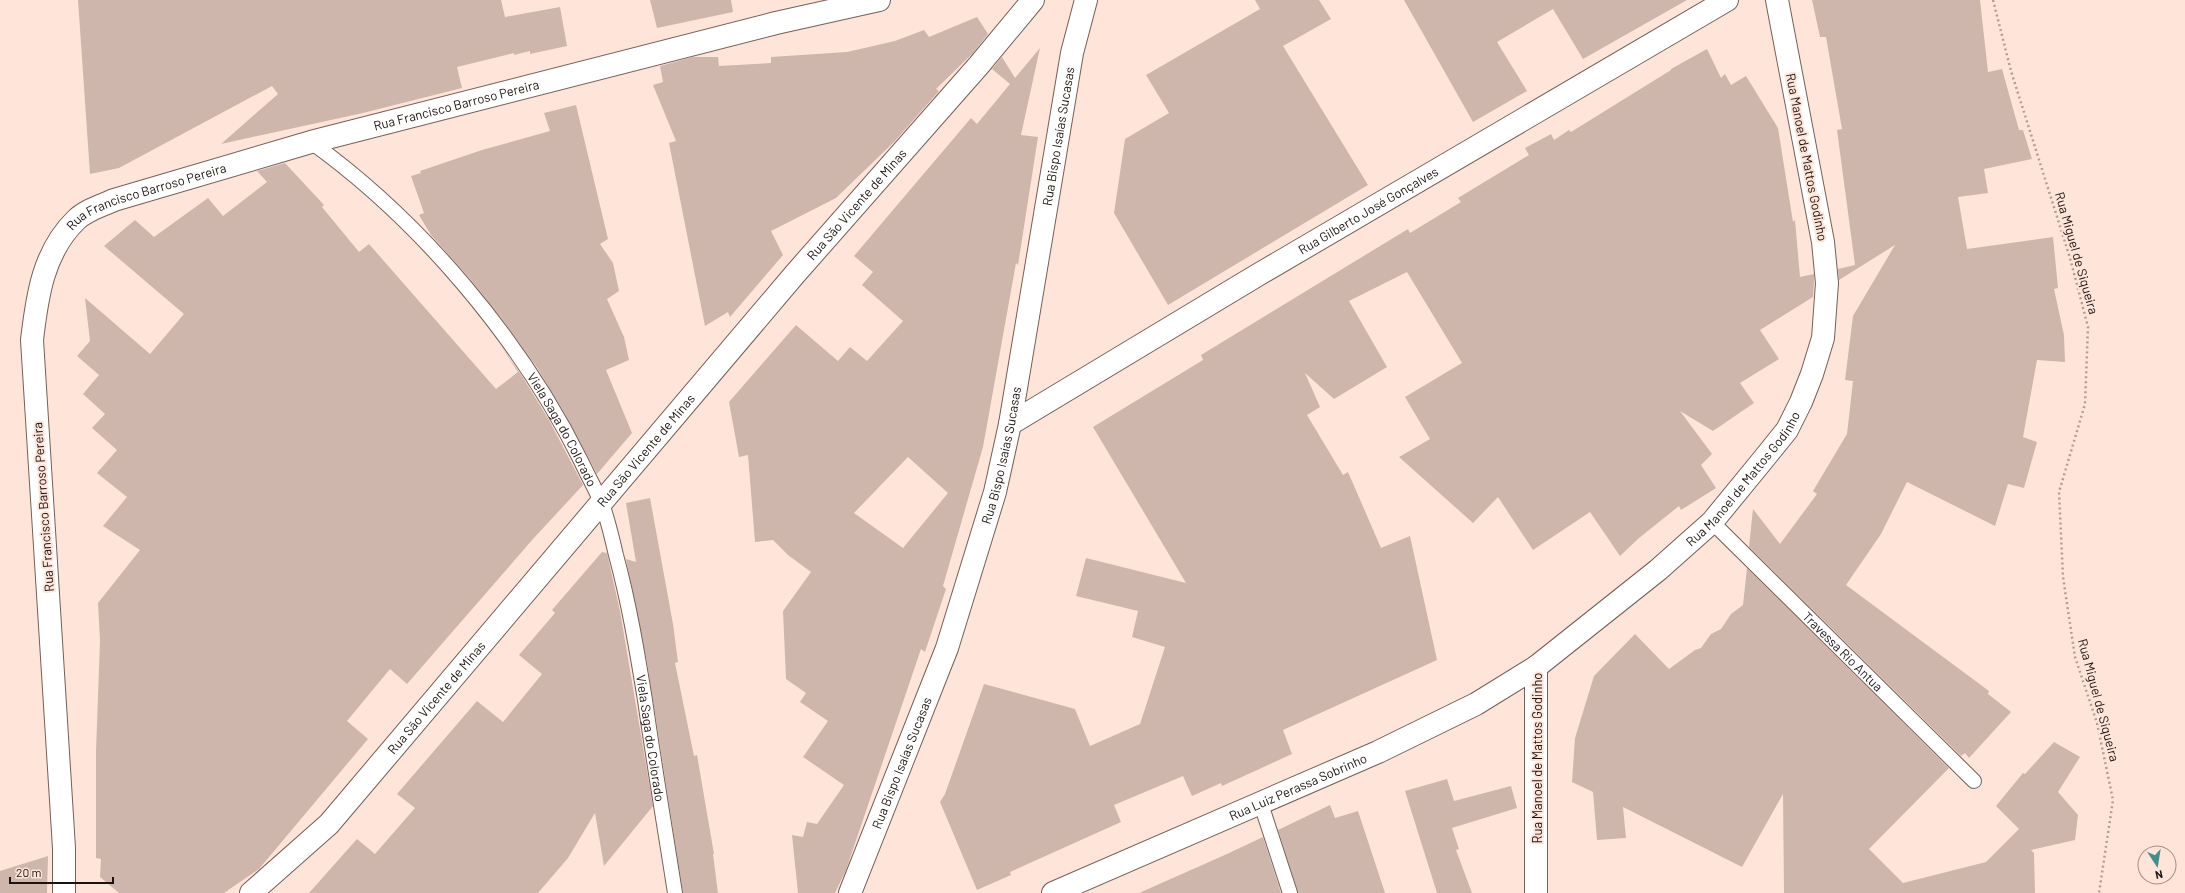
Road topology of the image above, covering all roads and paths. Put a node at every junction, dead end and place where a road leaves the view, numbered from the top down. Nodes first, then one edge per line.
1 (879, 0) edge
2 (1033, 0) edge
3 (1086, 0) edge
4 (1727, 0) edge
5 (1778, 0) edge
6 (1993, 0) edge
7 (311, 142) junction
8 (1010, 424) junction
9 (602, 504) junction
10 (1712, 522) junction
11 (1536, 667) junction
12 (1974, 781) dead end
13 (1261, 804) junction
14 (64, 893) edge
15 (251, 893) edge
16 (675, 893) edge
17 (850, 893) edge
18 (1053, 893) edge
19 (1290, 893) edge
20 (1536, 893) edge
21 (2099, 893) edge

1 - 7 street, Rua Francisco Barroso Pereira
2 - 9 street, Rua São Vicente de Minas
3 - 8 street, Rua Bispo Isaías Sucasas
4 - 8 street, Rua Gilberto José Gonçalves
5 - 10 street, Rua Manoel de Mattos Godinho
6 - 21 path, Rua Miguel de Siqueira
7 - 9 lane, Viela Saga do Colorado
7 - 14 street, Rua Francisco Barroso Pereira
8 - 17 street, Rua Bispo Isaías Sucasas
9 - 15 street, Rua São Vicente de Minas
9 - 16 lane, Viela Saga do Colorado
10 - 11 street, Rua Manoel de Mattos Godinho
10 - 12 lane, Travessa Rio Antua
11 - 13 street, Rua Luiz Perassa Sobrinho
11 - 20 street, Rua Manoel de Mattos Godinho
13 - 18 street, Rua Luiz Perassa Sobrinho
13 - 19 lane

